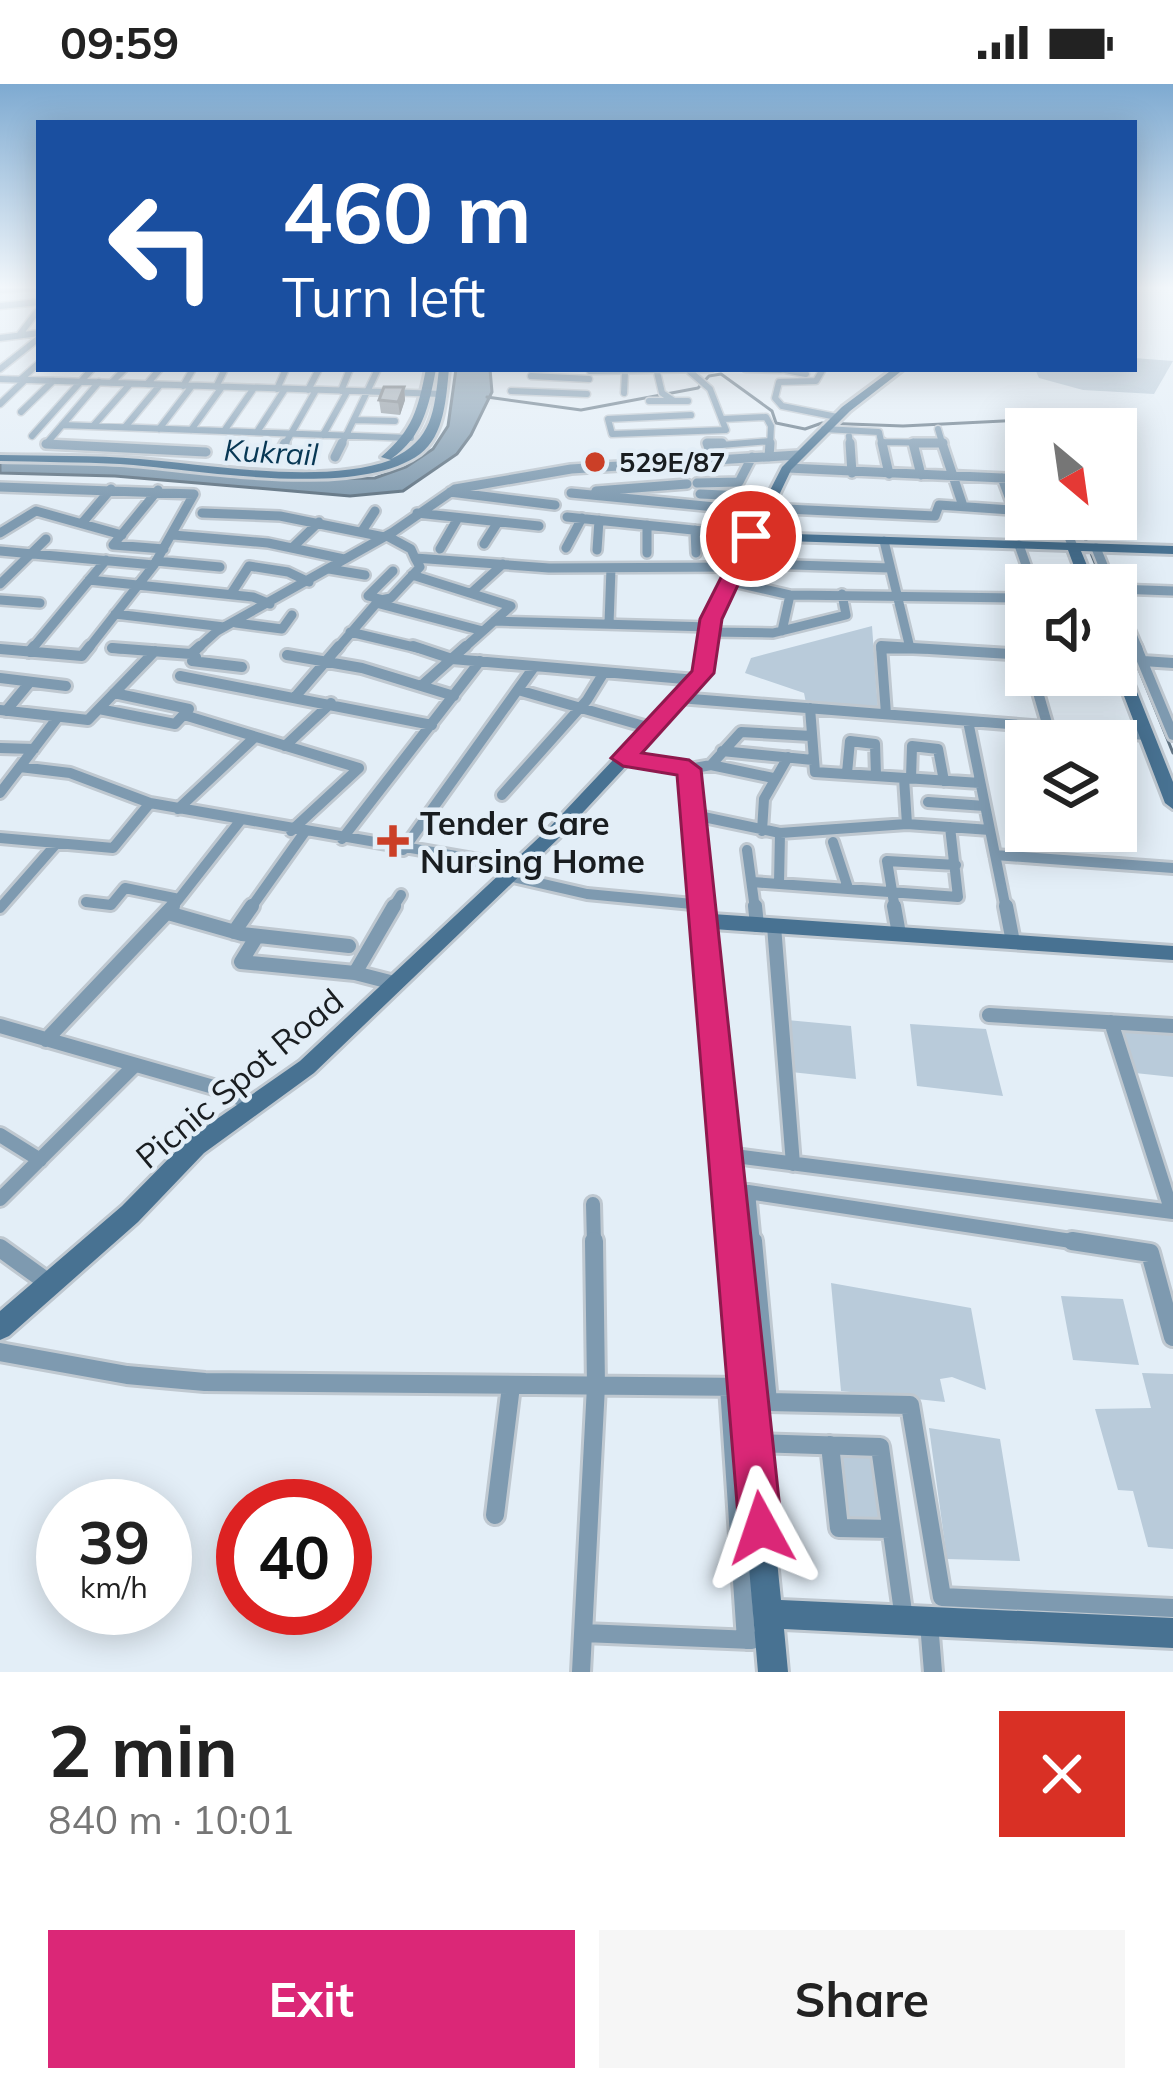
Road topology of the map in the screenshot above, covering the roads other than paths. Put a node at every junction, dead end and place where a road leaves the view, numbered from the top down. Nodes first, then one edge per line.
1 (36, 366) edge
2 (60, 372) edge
3 (89, 372) edge
4 (122, 372) edge
5 (157, 372) edge
6 (192, 372) edge
7 (224, 372) edge
8 (254, 372) edge
9 (285, 372) edge
10 (318, 372) edge
11 (349, 372) edge
12 (377, 372) edge
13 (429, 372) edge
14 (444, 372) edge
15 (625, 372) junction
16 (657, 372) joint
17 (689, 372) edge
18 (821, 372) edge
19 (894, 372) edge
20 (590, 373) edge
21 (530, 374) edge
22 (0, 379) edge
23 (22, 380) junction
24 (51, 381) junction
25 (80, 382) junction
26 (99, 382) junction
27 (111, 383) junction
28 (130, 383) junction
29 (147, 384) junction
30 (160, 385) junction
31 (188, 386) junction
32 (219, 387) junction
33 (250, 388) junction
34 (710, 388) junction
35 (727, 388) dead end
36 (281, 389) junction
37 (312, 390) junction
38 (344, 391) junction
39 (512, 391) dead end
40 (370, 392) junction
41 (624, 393) dead end
42 (425, 394) junction
43 (442, 394) junction
44 (668, 397) junction
45 (649, 401) dead end
46 (688, 401) dead end
47 (0, 404) edge
48 (21, 412) dead end
49 (691, 416) dead end
50 (723, 419) junction
51 (355, 420) junction
52 (395, 421) dead end
53 (830, 424) junction
54 (62, 425) junction
55 (93, 427) junction
56 (125, 428) junction
57 (159, 429) junction
58 (938, 429) dead end
59 (191, 430) junction
60 (224, 431) junction
61 (257, 432) junction
62 (677, 432) junction
63 (290, 434) junction
64 (630, 434) junction
65 (323, 435) junction
66 (32, 436) dead end
67 (347, 436) junction
68 (849, 436) dead end
69 (411, 438) junction
70 (770, 440) junction
71 (882, 442) junction
72 (913, 443) junction
73 (943, 443) junction
74 (281, 450) dead end
75 (206, 452) dead end
76 (0, 455) edge
77 (335, 457) dead end
78 (769, 457) junction
79 (752, 458) junction
80 (713, 460) junction
81 (688, 461) junction
82 (793, 462) junction
83 (638, 465) junction
84 (583, 468) junction
85 (852, 472) junction
86 (889, 474) junction
87 (921, 475) junction
88 (954, 476) junction
89 (1002, 478) junction
90 (1005, 478) edge
91 (1005, 486) edge
92 (0, 487) edge
93 (13, 487) junction
94 (695, 487) junction
95 (64, 488) junction
96 (111, 489) junction
97 (158, 490) junction
98 (448, 492) junction
99 (571, 493) junction
100 (768, 502) junction
101 (0, 504) edge
102 (555, 505) dead end
103 (963, 506) junction
104 (715, 507) dead end
105 (1005, 509) edge
106 (47, 511) junction
107 (375, 512) dead end
108 (202, 513) dead end
109 (416, 514) junction
110 (567, 517) dead end
111 (458, 518) junction
112 (582, 518) junction
113 (599, 520) junction
114 (319, 522) junction
115 (498, 522) junction
116 (83, 523) junction
117 (5, 524) edge
118 (647, 525) junction
119 (539, 526) dead end
120 (694, 530) junction
121 (362, 532) junction
122 (0, 533) edge
123 (122, 535) junction
124 (173, 535) junction
125 (386, 536) junction
126 (751, 536) junction
127 (46, 539) dead end
128 (1081, 540) edge
129 (884, 541) junction
130 (484, 544) dead end
131 (1019, 545) junction
132 (293, 547) junction
133 (1087, 547) junction
134 (566, 548) dead end
135 (164, 549) junction
136 (440, 549) dead end
137 (597, 550) dead end
138 (1173, 550) edge
139 (0, 551) edge
140 (28, 553) junction
141 (696, 553) dead end
142 (646, 554) dead end
143 (416, 558) junction
144 (344, 559) junction
145 (106, 560) junction
146 (155, 563) junction
147 (759, 563) dead end
148 (503, 564) junction
149 (1026, 564) edge
150 (1087, 564) edge
151 (1098, 564) edge
152 (220, 567) dead end
153 (329, 568) junction
154 (611, 568) junction
155 (890, 568) junction
156 (393, 571) dead end
157 (732, 574) junction
158 (365, 575) dead end
159 (412, 575) junction
160 (89, 580) junction
161 (309, 582) junction
162 (0, 584) edge
163 (139, 584) junction
164 (1137, 590) edge
165 (1173, 591) edge
166 (471, 593) junction
167 (231, 594) junction
168 (842, 594) junction
169 (897, 594) junction
170 (790, 595) junction
171 (1005, 598) edge
172 (0, 600) edge
173 (377, 602) junction
174 (40, 603) dead end
175 (270, 604) junction
176 (115, 614) junction
177 (292, 615) dead end
178 (494, 621) junction
179 (609, 624) junction
180 (230, 625) junction
181 (710, 629) junction
182 (483, 631) junction
183 (782, 631) junction
184 (350, 632) junction
185 (1137, 647) edge
186 (112, 648) dead end
187 (910, 648) junction
188 (0, 649) edge
189 (1005, 651) edge
190 (29, 652) junction
191 (155, 652) junction
192 (191, 655) junction
193 (286, 655) dead end
194 (452, 658) junction
195 (480, 661) junction
196 (1143, 662) junction
197 (323, 663) junction
198 (1173, 663) edge
199 (242, 667) dead end
200 (534, 668) junction
201 (603, 674) junction
202 (180, 676) dead end
203 (0, 678) edge
204 (696, 680) junction
205 (30, 682) junction
206 (66, 686) dead end
207 (421, 686) junction
208 (518, 690) junction
209 (114, 693) junction
210 (454, 696) junction
211 (1131, 696) edge
212 (295, 697) junction
213 (679, 698) junction
214 (331, 703) junction
215 (580, 707) junction
216 (810, 708) junction
217 (99, 709) junction
218 (3, 711) edge
219 (886, 714) junction
220 (184, 715) junction
221 (58, 716) junction
222 (968, 721) junction
223 (1005, 724) edge
224 (432, 725) junction
225 (651, 728) junction
226 (1137, 734) edge
227 (1146, 735) junction
228 (1173, 735) edge
229 (255, 736) junction
230 (812, 736) junction
231 (285, 746) junction
232 (0, 748) edge
233 (34, 748) junction
234 (722, 751) junction
235 (788, 757) junction
236 (623, 758) junction
237 (813, 760) junction
238 (20, 767) junction
239 (700, 767) junction
240 (847, 773) junction
241 (876, 776) junction
242 (772, 778) junction
243 (908, 778) junction
244 (944, 781) junction
245 (980, 783) junction
246 (0, 793) edge
247 (502, 795) dead end
248 (928, 802) dead end
249 (150, 803) junction
250 (1173, 803) edge
251 (985, 806) junction
252 (178, 809) junction
253 (694, 815) junction
254 (241, 821) junction
255 (907, 824) junction
256 (950, 827) junction
257 (990, 830) junction
258 (762, 831) junction
259 (297, 832) junction
260 (780, 833) junction
261 (0, 838) edge
262 (342, 839) junction
263 (833, 842) dead end
264 (57, 843) junction
265 (403, 850) junction
266 (747, 850) dead end
267 (995, 855) junction
268 (956, 865) junction
269 (1173, 868) edge
270 (514, 872) junction
271 (752, 882) junction
272 (779, 884) junction
273 (848, 888) junction
274 (892, 892) junction
275 (401, 896) dead end
276 (179, 899) junction
277 (86, 902) dead end
278 (0, 908) edge
279 (168, 913) junction
280 (704, 913) junction
281 (765, 925) junction
282 (234, 932) junction
283 (899, 934) junction
284 (257, 936) junction
285 (1012, 942) junction
286 (349, 946) dead end
287 (1173, 952) edge
288 (355, 973) junction
289 (394, 983) junction
290 (988, 1015) dead end
291 (1111, 1022) junction
292 (0, 1026) edge
293 (1173, 1026) edge
294 (46, 1040) junction
295 (135, 1065) junction
296 (252, 1105) junction
297 (0, 1135) edge
298 (728, 1155) junction
299 (40, 1160) junction
300 (793, 1164) junction
301 (0, 1199) edge
302 (593, 1204) dead end
303 (1173, 1212) edge
304 (0, 1248) edge
305 (50, 1284) junction
306 (0, 1327) edge
307 (1173, 1337) edge
308 (0, 1352) edge
309 (511, 1386) junction
310 (596, 1386) junction
311 (738, 1387) junction
312 (753, 1443) junction
313 (830, 1445) junction
314 (496, 1515) dead end
315 (892, 1529) junction
316 (1173, 1608) edge
317 (916, 1621) junction
318 (770, 1628) junction
319 (584, 1633) junction
320 (1173, 1633) edge
321 (746, 1640) junction
322 (581, 1672) edge
323 (772, 1672) edge
324 (933, 1672) edge

1 - 23 street
2 - 24 street
3 - 25 street
4 - 27 street
5 - 29 street
6 - 31 street
7 - 32 street
8 - 33 street
9 - 36 street
10 - 37 street
11 - 38 street
12 - 40 street
13 - 42 street
14 - 43 street
15 - 16 street
15 - 20 street
15 - 41 street
16 - 44 street
17 - 34 street
18 - 53 street
19 - 53 street, Picnic Spot Road
20 - 21 street
20 - 39 street
22 - 23 street
23 - 24 street
23 - 47 street
24 - 25 street
24 - 48 street
25 - 26 street
25 - 66 street
26 - 27 street
26 - 54 street
27 - 28 street
28 - 29 street
28 - 55 street
29 - 30 street
30 - 31 street
30 - 56 street
31 - 32 street
31 - 57 street
32 - 33 street
32 - 59 street
33 - 36 street
33 - 60 street
34 - 35 street
34 - 50 street
36 - 37 street
36 - 61 street
37 - 38 street
37 - 63 street
38 - 40 street
38 - 65 street
40 - 42 street
40 - 51 street
42 - 43 street
42 - 69 street
43 - 76 street
44 - 45 street
44 - 46 street
49 - 64 street
50 - 62 street
50 - 70 street
51 - 52 street
51 - 67 street
53 - 71 street
53 - 82 street, Picnic Spot Road
54 - 55 street
54 - 75 street
55 - 56 street
56 - 57 street
57 - 59 street
58 - 73 street
59 - 60 street
60 - 61 street
61 - 63 street
62 - 64 street
62 - 81 street
63 - 65 street
63 - 74 street
64 - 83 street
65 - 67 street
67 - 69 street
67 - 77 street
68 - 85 street
69 - 76 street
70 - 78 street
70 - 80 street
71 - 72 street
71 - 86 street
72 - 73 street
72 - 87 street
73 - 88 street
78 - 79 street
78 - 82 street
79 - 80 street
79 - 94 street
80 - 81 street
81 - 83 street
82 - 85 street
82 - 100 street, Picnic Spot Road
83 - 84 street
84 - 98 street
84 - 99 street
85 - 86 street
86 - 87 street
87 - 88 street
88 - 89 street
88 - 103 street
89 - 90 street
89 - 91 street
92 - 93 street
93 - 95 street
93 - 101 street
94 - 99 street
94 - 100 street
95 - 96 street
95 - 106 street
96 - 97 street
96 - 116 street
97 - 123 street
97 - 124 street
98 - 102 street
98 - 109 street
99 - 104 street
100 - 103 street
100 - 126 street, Picnic Spot Road
103 - 105 street
106 - 116 street
106 - 117 street
107 - 121 street
108 - 114 street
109 - 111 street
109 - 125 street
110 - 112 street
111 - 115 street
111 - 136 street
112 - 113 street
112 - 134 street
113 - 118 street
113 - 137 street
114 - 121 street
114 - 132 street
115 - 119 street
115 - 130 street
116 - 123 street
117 - 122 street
118 - 120 street
118 - 142 street
120 - 126 street
120 - 141 street
121 - 125 street
123 - 135 street
124 - 132 street
124 - 135 street
125 - 143 street
125 - 144 street
126 - 129 street
126 - 157 street, Picnic Spot Road
127 - 140 street
128 - 133 street
129 - 131 street
129 - 155 street
131 - 133 street
131 - 149 street
132 - 144 street
133 - 138 street
133 - 150 street
133 - 151 street
135 - 146 street
139 - 140 street
140 - 145 street
140 - 162 street
143 - 148 street
143 - 159 street
144 - 153 street
145 - 146 street
145 - 160 street
146 - 152 street
146 - 163 street
147 - 155 street
148 - 154 street
148 - 166 street
153 - 158 street
153 - 161 street
154 - 157 street
154 - 179 street
155 - 169 street
156 - 173 street
157 - 170 street
157 - 181 street, Picnic Spot Road
159 - 166 street
159 - 173 street
160 - 163 street
160 - 190 street
161 - 167 street
161 - 175 street
163 - 167 street
163 - 176 street
164 - 165 street
166 - 178 street
167 - 175 street
168 - 169 street
168 - 170 street
168 - 183 street
169 - 171 street
169 - 187 street
170 - 183 street
172 - 174 street
173 - 182 street
173 - 184 street
175 - 180 street
176 - 180 street
176 - 190 street
177 - 180 street
178 - 179 street
178 - 182 street
179 - 181 street
180 - 192 street
181 - 183 street
181 - 204 street, Picnic Spot Road
182 - 194 street
184 - 194 street
184 - 197 street
185 - 196 street
186 - 191 street
187 - 189 street
187 - 219 street
188 - 190 street
191 - 192 street
191 - 209 street
192 - 199 street
193 - 197 street
194 - 195 street
194 - 207 street
195 - 200 street
195 - 210 street
196 - 198 street
196 - 228 street
197 - 207 street
197 - 212 street
200 - 201 street
200 - 208 street
201 - 204 street
201 - 215 street
202 - 212 street
203 - 205 street
204 - 213 street, Picnic Spot Road
205 - 206 street
205 - 218 street
207 - 210 street
208 - 215 street
208 - 265 street
209 - 217 street
209 - 220 street
210 - 224 street
211 - 227 street
212 - 214 street
213 - 216 street
213 - 225 street, Picnic Spot Road
214 - 224 street
214 - 231 street
215 - 225 street
215 - 247 street
216 - 219 street
216 - 230 street
217 - 220 street
217 - 221 street
218 - 221 street
219 - 222 street
220 - 229 street
221 - 233 street
222 - 223 street
222 - 245 street
224 - 262 street
225 - 236 street, Picnic Spot Road
226 - 227 street
227 - 250 street
229 - 231 street
229 - 252 street
230 - 234 street
230 - 237 street
231 - 259 street
232 - 233 street
233 - 238 street
234 - 235 street
234 - 239 street
235 - 237 street
235 - 242 street
236 - 239 street
236 - 270 street, Picnic Spot Road
237 - 240 street
238 - 246 street
238 - 249 street
239 - 242 street
239 - 253 street
240 - 241 street
240 - 241 street
241 - 243 street
242 - 258 street
243 - 244 street
243 - 244 street
243 - 255 street
244 - 245 street
245 - 251 street
248 - 251 street
249 - 252 street
249 - 264 street
251 - 257 street
252 - 254 street
253 - 258 street
253 - 280 street
254 - 259 street
254 - 276 street
255 - 256 street
255 - 260 street
256 - 257 street
256 - 268 street
257 - 267 street
258 - 260 street
259 - 262 street
259 - 282 street
260 - 272 street
261 - 264 street
262 - 265 street
263 - 273 street
264 - 278 street
265 - 270 street
266 - 271 street
267 - 269 street
267 - 285 street
268 - 274 street
268 - 274 street
270 - 280 street
270 - 289 street, Picnic Spot Road
271 - 272 street
271 - 281 street
272 - 273 street
273 - 274 street
274 - 283 street
275 - 288 street
276 - 277 street
276 - 279 street
279 - 282 street
279 - 294 street
280 - 281 street
280 - 298 street
281 - 283 street
281 - 300 street
282 - 284 street
283 - 285 street
284 - 286 street
284 - 288 street
285 - 287 street
288 - 289 street
289 - 296 street, Picnic Spot Road
290 - 291 street
291 - 293 street
291 - 303 street
292 - 294 street
294 - 295 street
295 - 296 street
295 - 299 street
296 - 305 street, Picnic Spot Road
297 - 299 street
298 - 300 street
298 - 311 street
299 - 301 street
300 - 303 street
302 - 310 street
304 - 305 street
305 - 306 street, Picnic Spot Road
307 - 316 street
308 - 309 street
309 - 310 street
309 - 314 street
310 - 311 street
310 - 319 street
311 - 312 street
311 - 321 street
312 - 313 street
312 - 318 street
313 - 315 street
313 - 315 street
315 - 317 street
317 - 318 street
317 - 320 street
317 - 324 street
318 - 321 street
318 - 323 street
319 - 321 street
319 - 322 street

